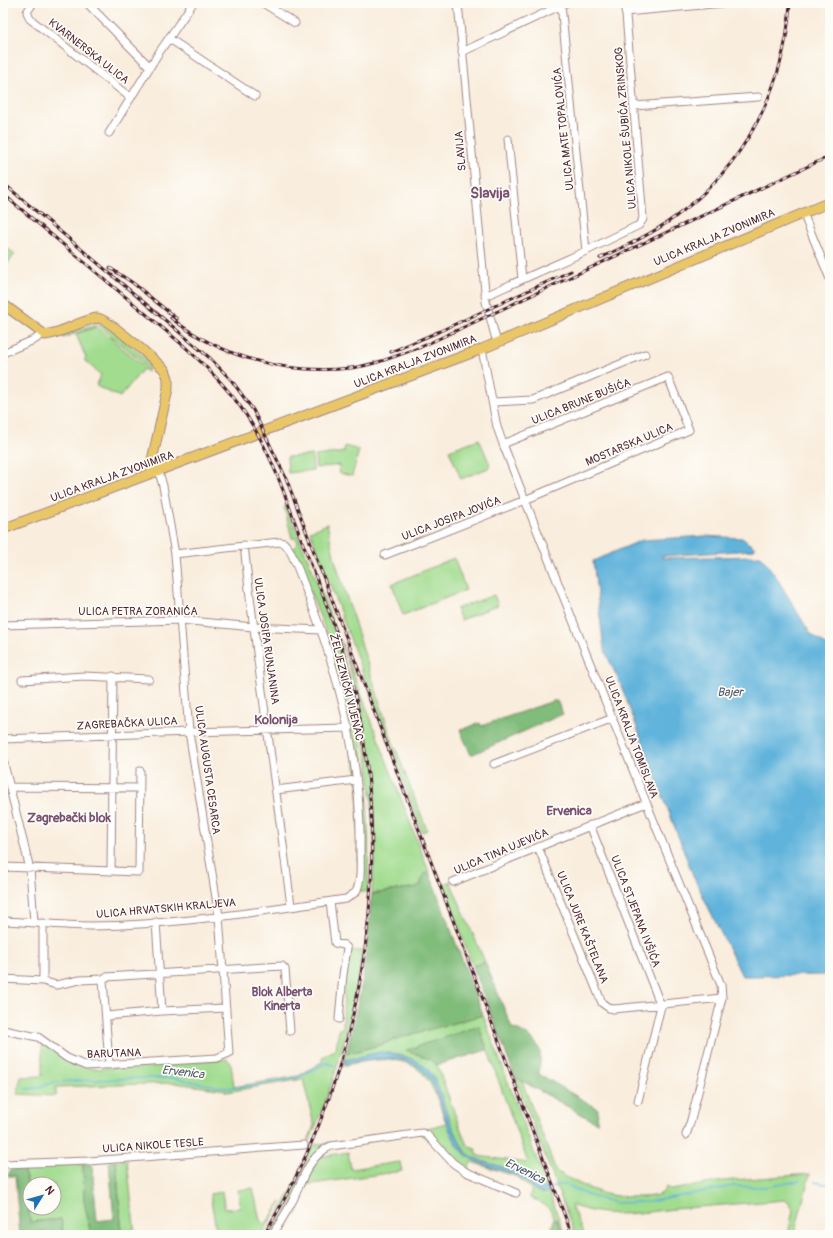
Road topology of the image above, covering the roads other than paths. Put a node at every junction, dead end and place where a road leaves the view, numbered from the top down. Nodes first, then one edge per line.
1 (33, 3) edge
2 (87, 3) edge
3 (193, 3) edge
4 (263, 3) edge
5 (458, 3) edge
6 (625, 3) edge
7 (724, 3) edge
8 (564, 4) edge
9 (625, 12) junction
10 (295, 23) dead end
11 (170, 39) junction
12 (462, 52) junction
13 (150, 66) junction
14 (255, 96) dead end
15 (758, 97) dead end
16 (131, 98) junction
17 (634, 106) junction
18 (109, 133) dead end
19 (508, 139) dead end
20 (830, 202) edge
21 (803, 213) junction
22 (586, 251) junction
23 (522, 279) junction
24 (830, 280) edge
25 (485, 296) junction
26 (3, 304) edge
27 (41, 334) junction
28 (497, 343) junction
29 (482, 349) junction
30 (3, 353) edge
31 (645, 354) dead end
32 (668, 377) joint
33 (492, 402) junction
34 (503, 444) junction
35 (156, 472) junction
36 (525, 500) junction
37 (3, 529) edge
38 (244, 545) junction
39 (175, 554) junction
40 (384, 555) dead end
41 (181, 620) junction
42 (3, 625) edge
43 (253, 627) junction
44 (321, 630) junction
45 (113, 676) junction
46 (149, 679) dead end
47 (22, 680) dead end
48 (613, 718) junction
49 (348, 728) junction
50 (268, 730) junction
51 (189, 732) junction
52 (113, 735) junction
53 (3, 739) edge
54 (3, 760) edge
55 (494, 764) dead end
56 (140, 771) dead end
57 (356, 780) junction
58 (10, 787) junction
59 (112, 788) junction
60 (140, 788) junction
61 (276, 790) junction
62 (646, 803) junction
63 (590, 825) junction
64 (538, 847) junction
65 (3, 867) edge
66 (30, 869) junction
67 (111, 871) junction
68 (453, 882) dead end
69 (356, 892) joint
70 (330, 902) junction
71 (291, 906) junction
72 (219, 916) junction
73 (3, 921) edge
74 (34, 922) junction
75 (156, 922) junction
76 (43, 923) junction
77 (224, 970) junction
78 (160, 974) junction
79 (3, 979) edge
80 (103, 979) junction
81 (42, 981) junction
82 (722, 998) junction
83 (661, 1006) junction
84 (226, 1008) junction
85 (162, 1011) junction
86 (106, 1016) junction
87 (339, 1019) dead end
88 (3, 1030) edge
89 (290, 1031) dead end
90 (229, 1048) joint
91 (109, 1065) junction
92 (638, 1101) dead end
93 (686, 1135) dead end
94 (304, 1145) dead end
95 (3, 1164) edge
96 (516, 1193) dead end
97 (272, 1235) edge

1 - 16 street, KVARNERSKA ULICA
2 - 13 street
3 - 11 street, KVARNERSKA ULICA
4 - 10 street
5 - 12 street, SLAVIJA
6 - 9 street, ULICA NIKOLE ŠUBIĆA ZRINSKOG
7 - 9 street
8 - 12 street
8 - 22 street, ULICA MATE TOPALOVIĆA
9 - 17 street, ULICA NIKOLE ŠUBIĆA ZRINSKOG
11 - 13 street, KVARNERSKA ULICA
11 - 14 street
12 - 25 street, SLAVIJA
13 - 16 street, KVARNERSKA ULICA
15 - 17 street
16 - 18 street, KVARNERSKA ULICA
17 - 22 street, ULICA NIKOLE ŠUBIĆA ZRINSKOG
19 - 23 street
20 - 21 main road, ULICA KRALJA ZVONIMIRA
21 - 24 street
21 - 28 main road, ULICA KRALJA ZVONIMIRA
22 - 23 street, ULICA NIKOLE ŠUBIĆA ZRINSKOG
23 - 25 street, ULICA NIKOLE ŠUBIĆA ZRINSKOG
25 - 28 street, SLAVIJA
26 - 27 main road
27 - 30 street
27 - 35 main road
28 - 29 main road, ULICA KRALJA ZVONIMIRA
29 - 33 street, ULICA KRALJA TOMISLAVA
29 - 35 main road, ULICA KRALJA ZVONIMIRA
31 - 33 street
32 - 34 street, ULICA BRUNE BUŠIĆA
32 - 36 street, MOSTARSKA ULICA
33 - 34 street, ULICA KRALJA TOMISLAVA
34 - 36 street, ULICA KRALJA TOMISLAVA
35 - 37 main road, ULICA KRALJA ZVONIMIRA
35 - 39 street, ULICA AUGUSTA CESARCA
36 - 40 street, ULICA JOSIPA JOVIĆA
36 - 48 street, ULICA KRALJA TOMISLAVA
38 - 39 street
38 - 43 street, ULICA JOSIPA RUNJANINA
38 - 44 street, ŽELJEZNIČKI VIJENAC
39 - 41 street, ULICA AUGUSTA CESARCA
41 - 42 street, ULICA PETRA ZORANIĆA
41 - 43 street, ULICA PETRA ZORANIĆA
41 - 51 street, ULICA AUGUSTA CESARCA
43 - 44 street, ULICA PETRA ZORANIĆA
43 - 50 street, ULICA JOSIPA RUNJANINA
44 - 49 street, ŽELJEZNIČKI VIJENAC
45 - 46 street
45 - 47 street
45 - 52 street
48 - 55 street
48 - 62 street, ULICA KRALJA TOMISLAVA
49 - 50 street, ZAGREBAČKA ULICA
49 - 57 street, ŽELJEZNIČKI VIJENAC
50 - 51 street, ZAGREBAČKA ULICA
50 - 61 street, ULICA JOSIPA RUNJANINA
51 - 52 street, ZAGREBAČKA ULICA
51 - 72 street, ULICA AUGUSTA CESARCA
52 - 53 street, ZAGREBAČKA ULICA
52 - 59 street
54 - 58 street
56 - 60 street
57 - 61 street
57 - 69 street, ŽELJEZNIČKI VIJENAC
58 - 59 street
58 - 66 street
59 - 60 street
59 - 67 street
60 - 67 street
61 - 71 street, ULICA JOSIPA RUNJANINA
62 - 63 street, ULICA TINA UJEVIĆA
62 - 82 street, ULICA KRALJA TOMISLAVA
63 - 64 street, ULICA TINA UJEVIĆA
63 - 83 street, ULICA STJEPANA IVŠIĆA
64 - 68 street, ULICA TINA UJEVIĆA
64 - 83 street, ULICA JURE KAŠTELANA
65 - 66 street
66 - 67 street
66 - 74 street
69 - 70 street, ULICA HRVATSKIH KRALJEVA
70 - 71 street, ULICA HRVATSKIH KRALJEVA
70 - 87 street
71 - 72 street, ULICA HRVATSKIH KRALJEVA
72 - 75 street, ULICA HRVATSKIH KRALJEVA
72 - 77 street, ULICA AUGUSTA CESARCA
73 - 74 street, ULICA HRVATSKIH KRALJEVA
74 - 76 street, ULICA HRVATSKIH KRALJEVA
75 - 76 street, ULICA HRVATSKIH KRALJEVA
75 - 78 street
76 - 81 street
77 - 78 street
77 - 84 street, ULICA AUGUSTA CESARCA
77 - 89 street
78 - 80 street
78 - 85 street
79 - 81 street
80 - 81 street
80 - 86 street
82 - 83 street
82 - 93 street, ULICA KRALJA TOMISLAVA
83 - 92 street
84 - 85 street
84 - 90 street, ULICA AUGUSTA CESARCA
85 - 86 street
86 - 91 street
88 - 91 street, BARUTANA
90 - 91 street, BARUTANA
94 - 95 street, ULICA NIKOLE TESLE
96 - 97 street

